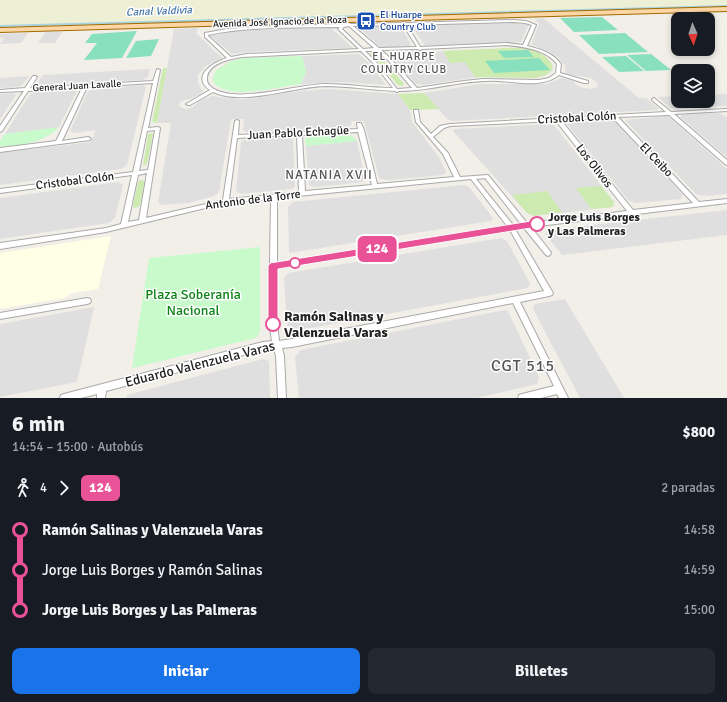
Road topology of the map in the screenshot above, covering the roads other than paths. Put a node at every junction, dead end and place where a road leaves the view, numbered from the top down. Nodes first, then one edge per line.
1 (727, 9) edge
2 (346, 23) junction
3 (404, 23) junction
4 (0, 30) edge
5 (525, 46) junction
6 (420, 49) junction
7 (377, 50) junction
8 (364, 51) junction
9 (230, 58) junction
10 (158, 70) dead end
11 (558, 74) junction
12 (35, 77) dead end
13 (155, 82) junction
14 (586, 82) dead end
15 (85, 86) junction
16 (26, 90) junction
17 (213, 90) junction
18 (416, 90) junction
19 (0, 91) edge
20 (397, 91) junction
21 (654, 99) dead end
22 (188, 104) dead end
23 (416, 111) dead end
24 (726, 111) edge
25 (670, 113) junction
26 (614, 116) junction
27 (556, 119) junction
28 (237, 121) dead end
29 (359, 124) dead end
30 (0, 130) edge
31 (146, 130) junction
32 (361, 130) junction
33 (299, 133) junction
34 (430, 136) junction
35 (235, 137) junction
36 (88, 139) dead end
37 (58, 143) junction
38 (0, 150) edge
39 (727, 163) edge
40 (151, 172) junction
41 (136, 173) junction
42 (472, 177) junction
43 (458, 179) junction
44 (375, 187) junction
45 (0, 191) edge
46 (302, 194) junction
47 (274, 197) junction
48 (226, 201) junction
49 (727, 201) edge
50 (698, 205) junction
51 (631, 212) junction
52 (142, 221) junction
53 (124, 225) junction
54 (526, 225) junction
55 (511, 227) junction
56 (0, 246) edge
57 (548, 253) dead end
58 (273, 266) junction
59 (515, 300) junction
60 (87, 301) dead end
61 (0, 316) edge
62 (276, 344) junction
63 (560, 389) junction
64 (102, 393) edge
65 (64, 398) edge
66 (282, 398) edge
67 (522, 398) edge
68 (564, 398) edge

1 - 2 main road, Avenida José Ignacio de la Roza
2 - 3 street
2 - 4 main road, Avenida José Ignacio de la Roza
2 - 7 street
2 - 8 street
2 - 9 street
3 - 5 street
3 - 6 street
5 - 6 street
5 - 11 street
6 - 7 street
7 - 8 street
7 - 18 street
8 - 9 street
8 - 20 street
9 - 17 street
10 - 13 street
11 - 14 street
11 - 18 street
12 - 16 street
13 - 15 street, General Juan Lavalle
13 - 31 street
15 - 16 street, General Juan Lavalle
15 - 37 street
16 - 19 street, General Juan Lavalle
16 - 30 street
17 - 20 street
17 - 22 street
18 - 20 street
21 - 25 street
23 - 34 street
24 - 25 street, Cristobal Colón
25 - 26 street, Cristobal Colón
25 - 39 street
26 - 27 street, Cristobal Colón
26 - 50 street, El Ceibo
27 - 34 street, Cristobal Colón
27 - 51 street, Los Olivos
28 - 35 street
29 - 32 street
31 - 40 street
31 - 41 street
32 - 33 street, Juan Pablo Echagüe
32 - 44 street
33 - 35 street, Juan Pablo Echagüe
33 - 46 street
34 - 43 street
35 - 48 street
36 - 37 street
37 - 38 street
40 - 41 street, Cristobal Colón
40 - 52 street
41 - 45 street, Cristobal Colón
41 - 53 street
42 - 43 street, Antonio de la Torre
42 - 54 street, Antonio de la Torre
42 - 55 street
43 - 44 street, Antonio de la Torre
44 - 46 street, Antonio de la Torre
46 - 47 street, Antonio de la Torre
47 - 48 street, Antonio de la Torre
47 - 58 street
48 - 52 street, Antonio de la Torre
49 - 50 street
50 - 51 street
51 - 54 street
52 - 53 street, Antonio de la Torre
53 - 56 street, Antonio de la Torre
54 - 55 street
54 - 57 street
55 - 58 street
55 - 59 street, Eduardo Valenzuela Varas
58 - 62 street
59 - 62 street, Eduardo Valenzuela Varas
59 - 63 street
60 - 61 street
62 - 64 street, Eduardo Valenzuela Varas
62 - 66 street
63 - 67 street
63 - 68 street
64 - 65 street, Eduardo Valenzuela Varas

